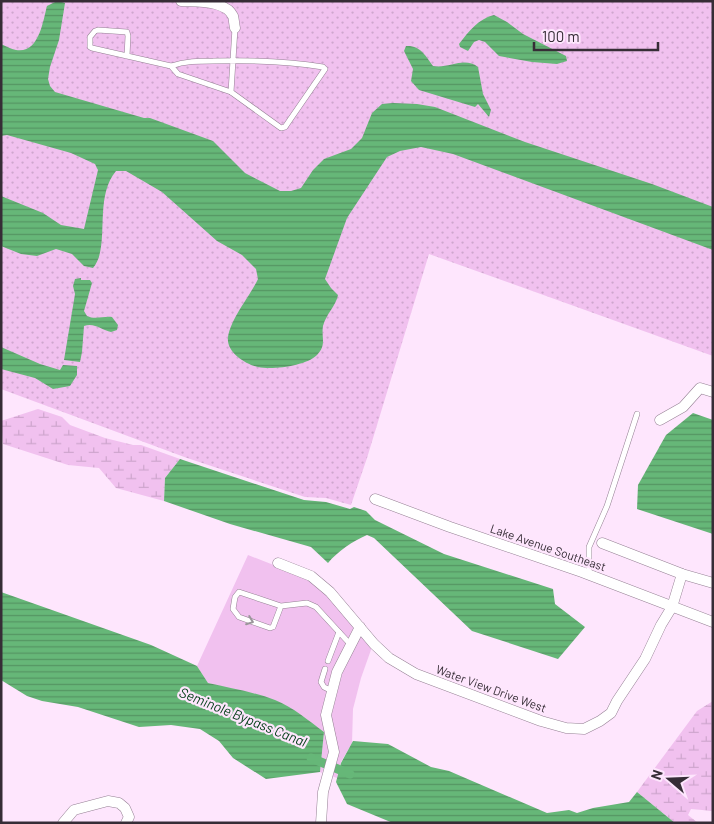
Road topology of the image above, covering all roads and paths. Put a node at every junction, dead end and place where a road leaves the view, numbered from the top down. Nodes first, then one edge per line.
1 (181, 1) edge
2 (234, 28) joint
3 (127, 56) junction
4 (232, 61) junction
5 (171, 66) junction
6 (231, 92) junction
7 (713, 392) edge
8 (637, 414) dead end
9 (660, 420) dead end
10 (374, 499) dead end
11 (602, 543) dead end
12 (278, 563) dead end
13 (682, 574) junction
14 (589, 575) junction
15 (713, 583) edge
16 (281, 606) junction
17 (672, 607) junction
18 (713, 622) edge
19 (360, 627) junction
20 (339, 632) junction
21 (351, 645) junction
22 (328, 661) dead end
23 (325, 669) dead end
24 (332, 691) junction
25 (63, 823) edge
26 (126, 823) edge
27 (321, 823) edge

1 - 2 street
2 - 4 lane
3 - 3 lane
3 - 5 lane
4 - 5 lane
4 - 6 lane
4 - 6 lane
5 - 6 lane
7 - 9 street
8 - 14 lane
10 - 14 street, Lake Avenue Southeast
11 - 13 street
12 - 19 street, Water View Drive West
13 - 15 street
13 - 17 street, Water View Drive West
14 - 17 street, Lake Avenue Southeast
16 -> 16 lane
16 - 20 lane
17 - 18 street, Lake Avenue Southeast
17 - 19 street, Water View Drive West
19 - 21 street
20 - 21 lane
20 - 22 lane
21 - 24 street
23 - 24 lane
24 - 27 street
25 - 26 street

